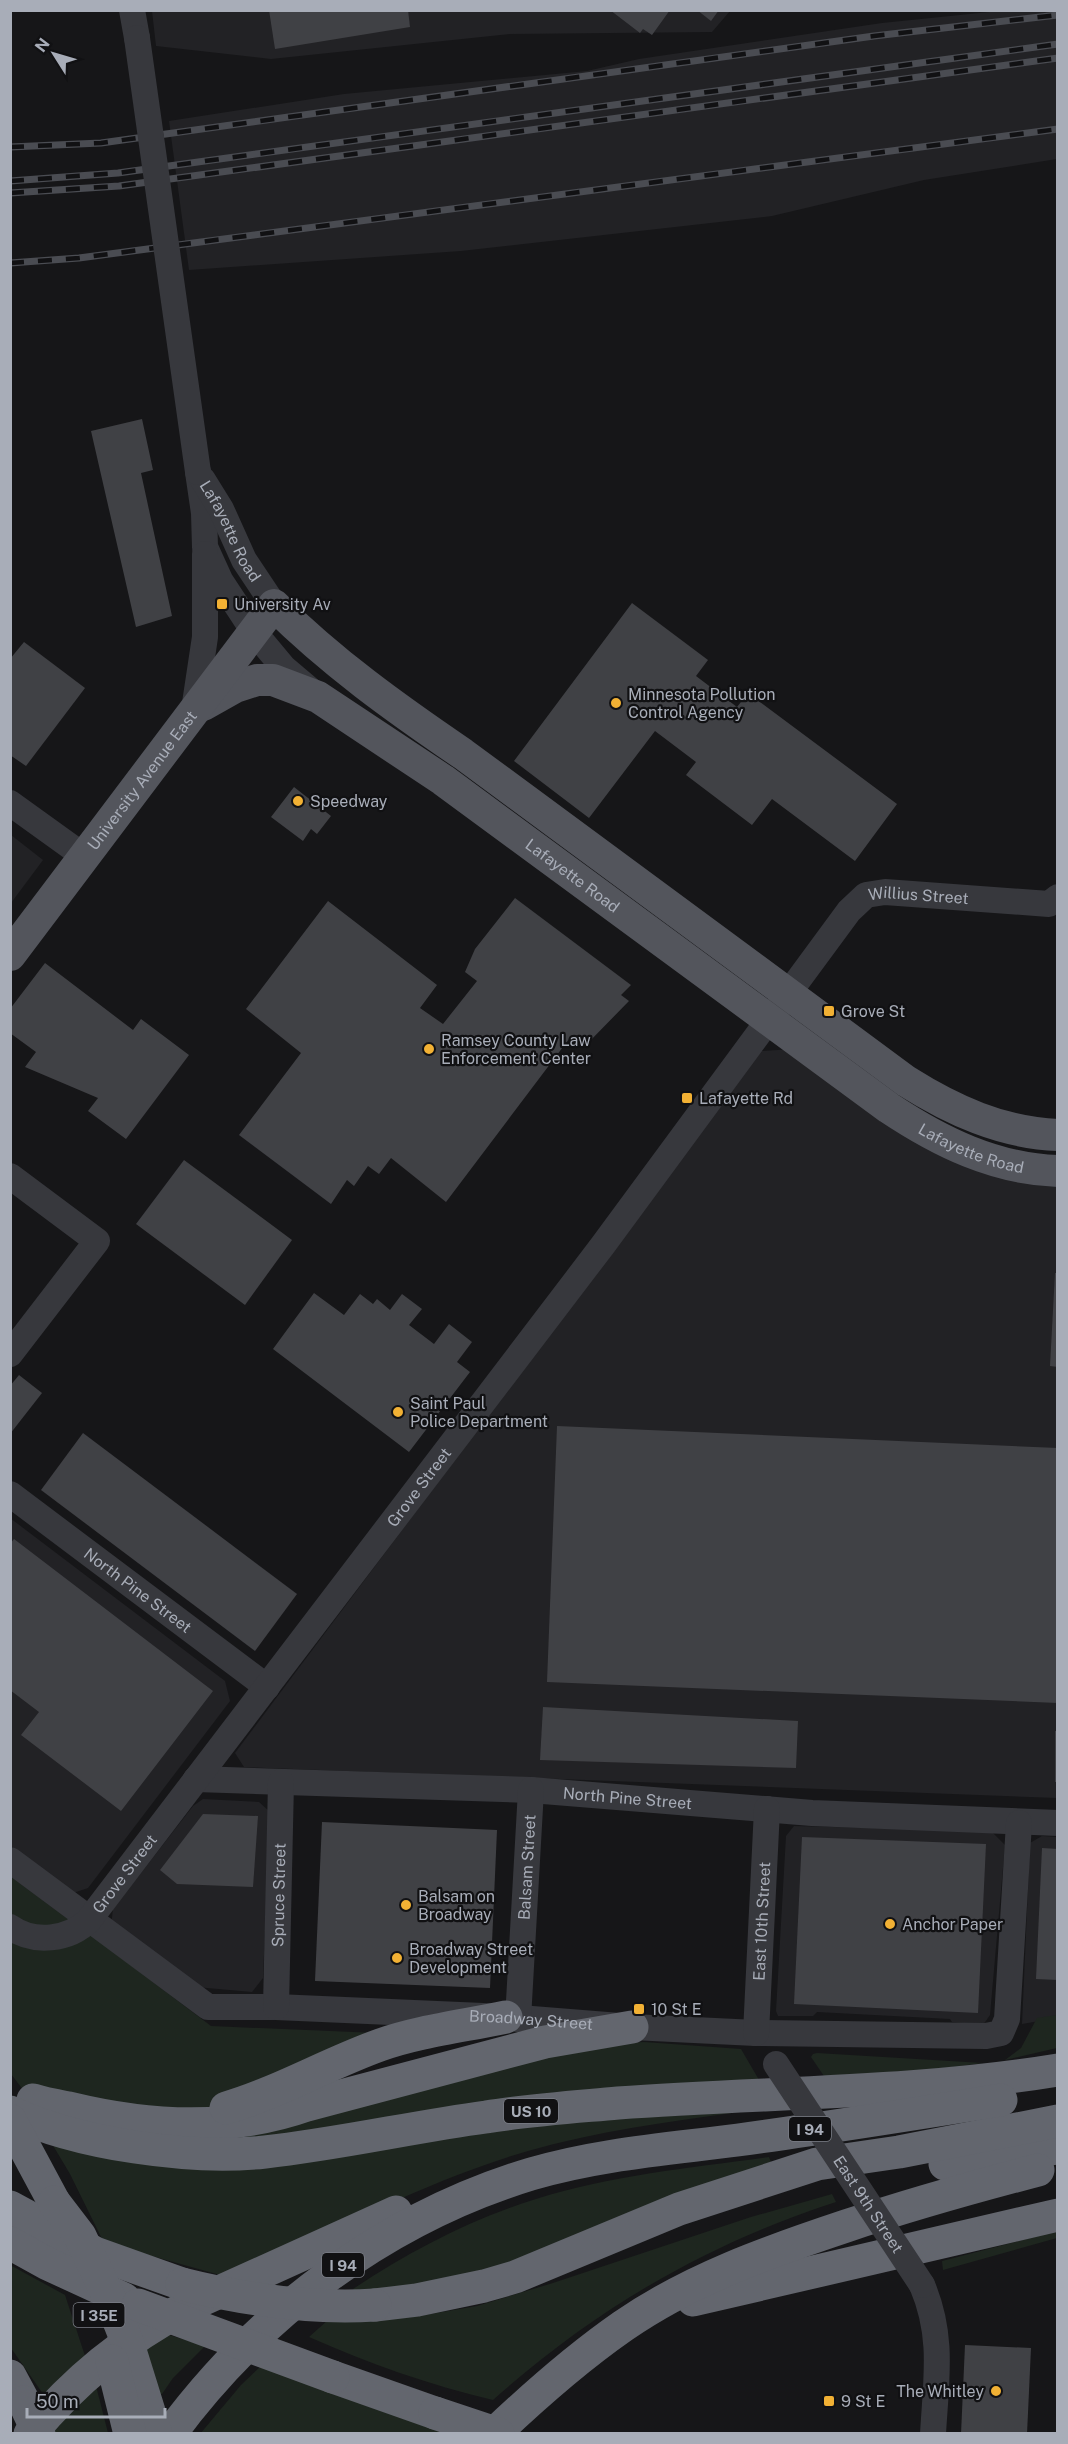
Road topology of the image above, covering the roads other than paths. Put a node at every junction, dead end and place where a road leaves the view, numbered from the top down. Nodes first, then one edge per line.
1 (132, 10) edge
2 (198, 472) junction
3 (205, 547) junction
4 (274, 605) junction
5 (254, 632) junction
6 (318, 697) junction
7 (194, 710) junction
8 (10, 803) edge
9 (85, 857) junction
10 (1058, 897) edge
11 (10, 955) edge
12 (789, 994) junction
13 (770, 1020) junction
14 (1058, 1135) edge
15 (1058, 1171) edge
16 (10, 1176) edge
17 (10, 1354) edge
18 (10, 1494) edge
19 (267, 1687) junction
20 (196, 1779) junction
21 (281, 1782) junction
22 (531, 1790) junction
23 (767, 1809) junction
24 (1019, 1823) junction
25 (1058, 1823) edge
26 (10, 1860) edge
27 (89, 1920) junction
28 (10, 1927) edge
29 (276, 2007) junction
30 (512, 2018) junction
31 (632, 2027) junction
32 (756, 2033) junction
33 (1058, 2070) edge
34 (1058, 2088) edge
35 (10, 2092) edge
36 (10, 2112) edge
37 (10, 2120) edge
38 (1058, 2121) edge
39 (185, 2123) junction
40 (1058, 2148) edge
41 (1058, 2165) edge
42 (563, 2166) junction
43 (54, 2202) junction
44 (10, 2207) edge
45 (1058, 2215) edge
46 (10, 2243) edge
47 (417, 2300) junction
48 (604, 2340) junction
49 (17, 2389) edge
50 (30, 2433) edge
51 (39, 2433) edge
52 (130, 2433) edge
53 (156, 2433) edge
54 (170, 2433) edge
55 (497, 2433) edge
56 (933, 2433) edge

1 - 2 street, Lafayette Road, bridge
2 - 3 street, Lafayette Road
2 - 4 street, Lafayette Road
3 - 5 street, Lafayette Road
3 - 7 street
4 - 5 main road, University Avenue East
4 - 12 main road, Lafayette Road
5 - 6 street, Lafayette Road
5 - 7 main road, University Avenue East
6 - 7 main road
6 - 13 main road, Lafayette Road
7 - 9 main road, University Avenue East
8 - 9 street
9 - 11 main road, University Avenue East
10 - 12 street, Willius Street
12 - 13 street, Grove Street
12 - 14 main road, Lafayette Road
13 - 15 main road, Lafayette Road
13 - 19 street, Grove Street
16 - 17 street
18 - 19 street, North Pine Street
19 - 20 street, Grove Street
20 - 21 street, North Pine Street
20 - 27 street, Grove Street
21 - 22 street, North Pine Street
21 - 29 street, Spruce Street
22 - 23 street, North Pine Street
22 - 30 street, Balsam Street
23 - 24 street, North Pine Street
23 - 32 street, East 10th Street
24 - 25 street, North Pine Street
24 - 32 street, Broadway Street
26 - 27 street, Broadway Street
27 - 28 street
27 - 29 street, Broadway Street
29 - 30 street, Broadway Street
30 - 31 street, Broadway Street
30 - 39 highway
31 - 32 street, Broadway Street
31 - 39 highway
32 - 56 street, East 9th Street, bridge
33 - 36 highway, US 10
34 - 42 highway, I 94
35 - 39 highway
37 - 43 highway, I 35E
38 - 47 highway
40 - 47 highway
41 - 48 highway
42 - 50 highway
42 - 54 highway, I 94
43 - 52 highway, I 35E, bridge
43 - 53 highway, bridge
44 - 47 highway, bridge
45 - 48 highway
46 - 55 highway, bridge
48 - 55 highway
49 - 51 highway, bridge

